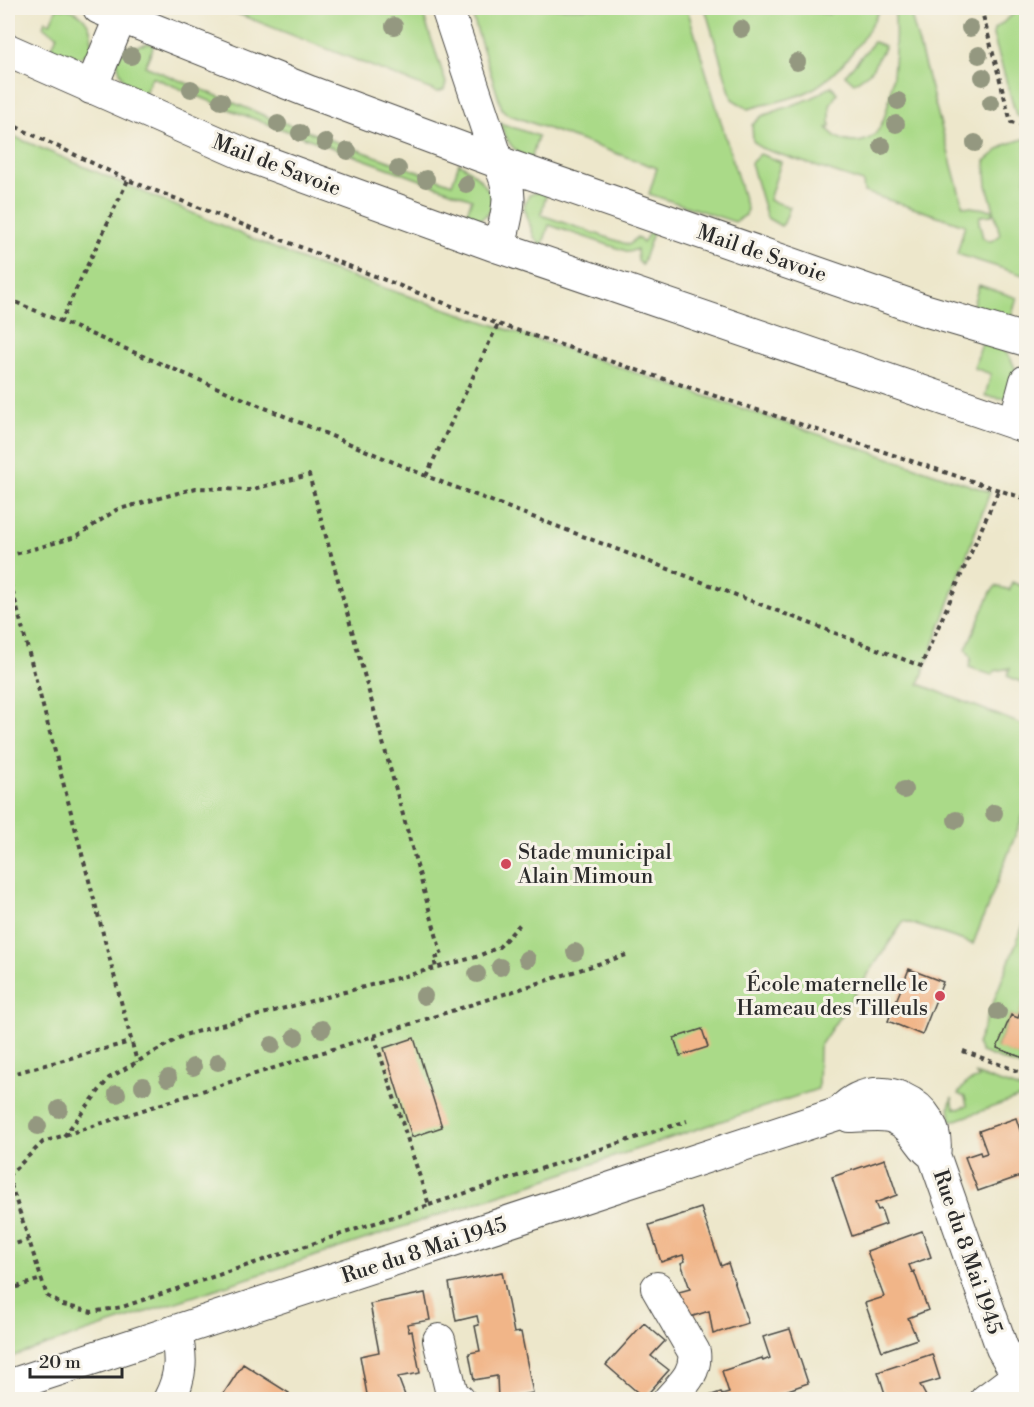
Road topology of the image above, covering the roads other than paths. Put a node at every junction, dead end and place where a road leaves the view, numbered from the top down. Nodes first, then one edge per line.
1 (447, 8) edge
2 (110, 13) edge
3 (8, 50) edge
4 (91, 88) junction
5 (498, 162) junction
6 (499, 247) junction
7 (1026, 340) edge
8 (1026, 381) edge
9 (1021, 424) edge
10 (657, 1288) dead end
11 (175, 1331) junction
12 (439, 1340) dead end
13 (1024, 1374) edge
14 (8, 1386) edge
15 (169, 1400) edge
16 (459, 1400) edge
17 (669, 1400) edge
18 (986, 1400) edge

1 - 5 street
2 - 4 street, Mail de Savoie
2 - 5 street, Mail de Savoie
3 - 4 street, Mail de Savoie
4 - 6 street, Mail de Savoie
5 - 6 street
5 - 7 street, Mail de Savoie
6 - 9 street, Mail de Savoie
8 - 9 street, Mail de Savoie
10 - 17 street
11 - 13 street, Rue du 8 Mai 1945
11 - 14 street, Rue du 8 Mai 1945
11 - 15 street
12 - 16 street
13 - 18 street

